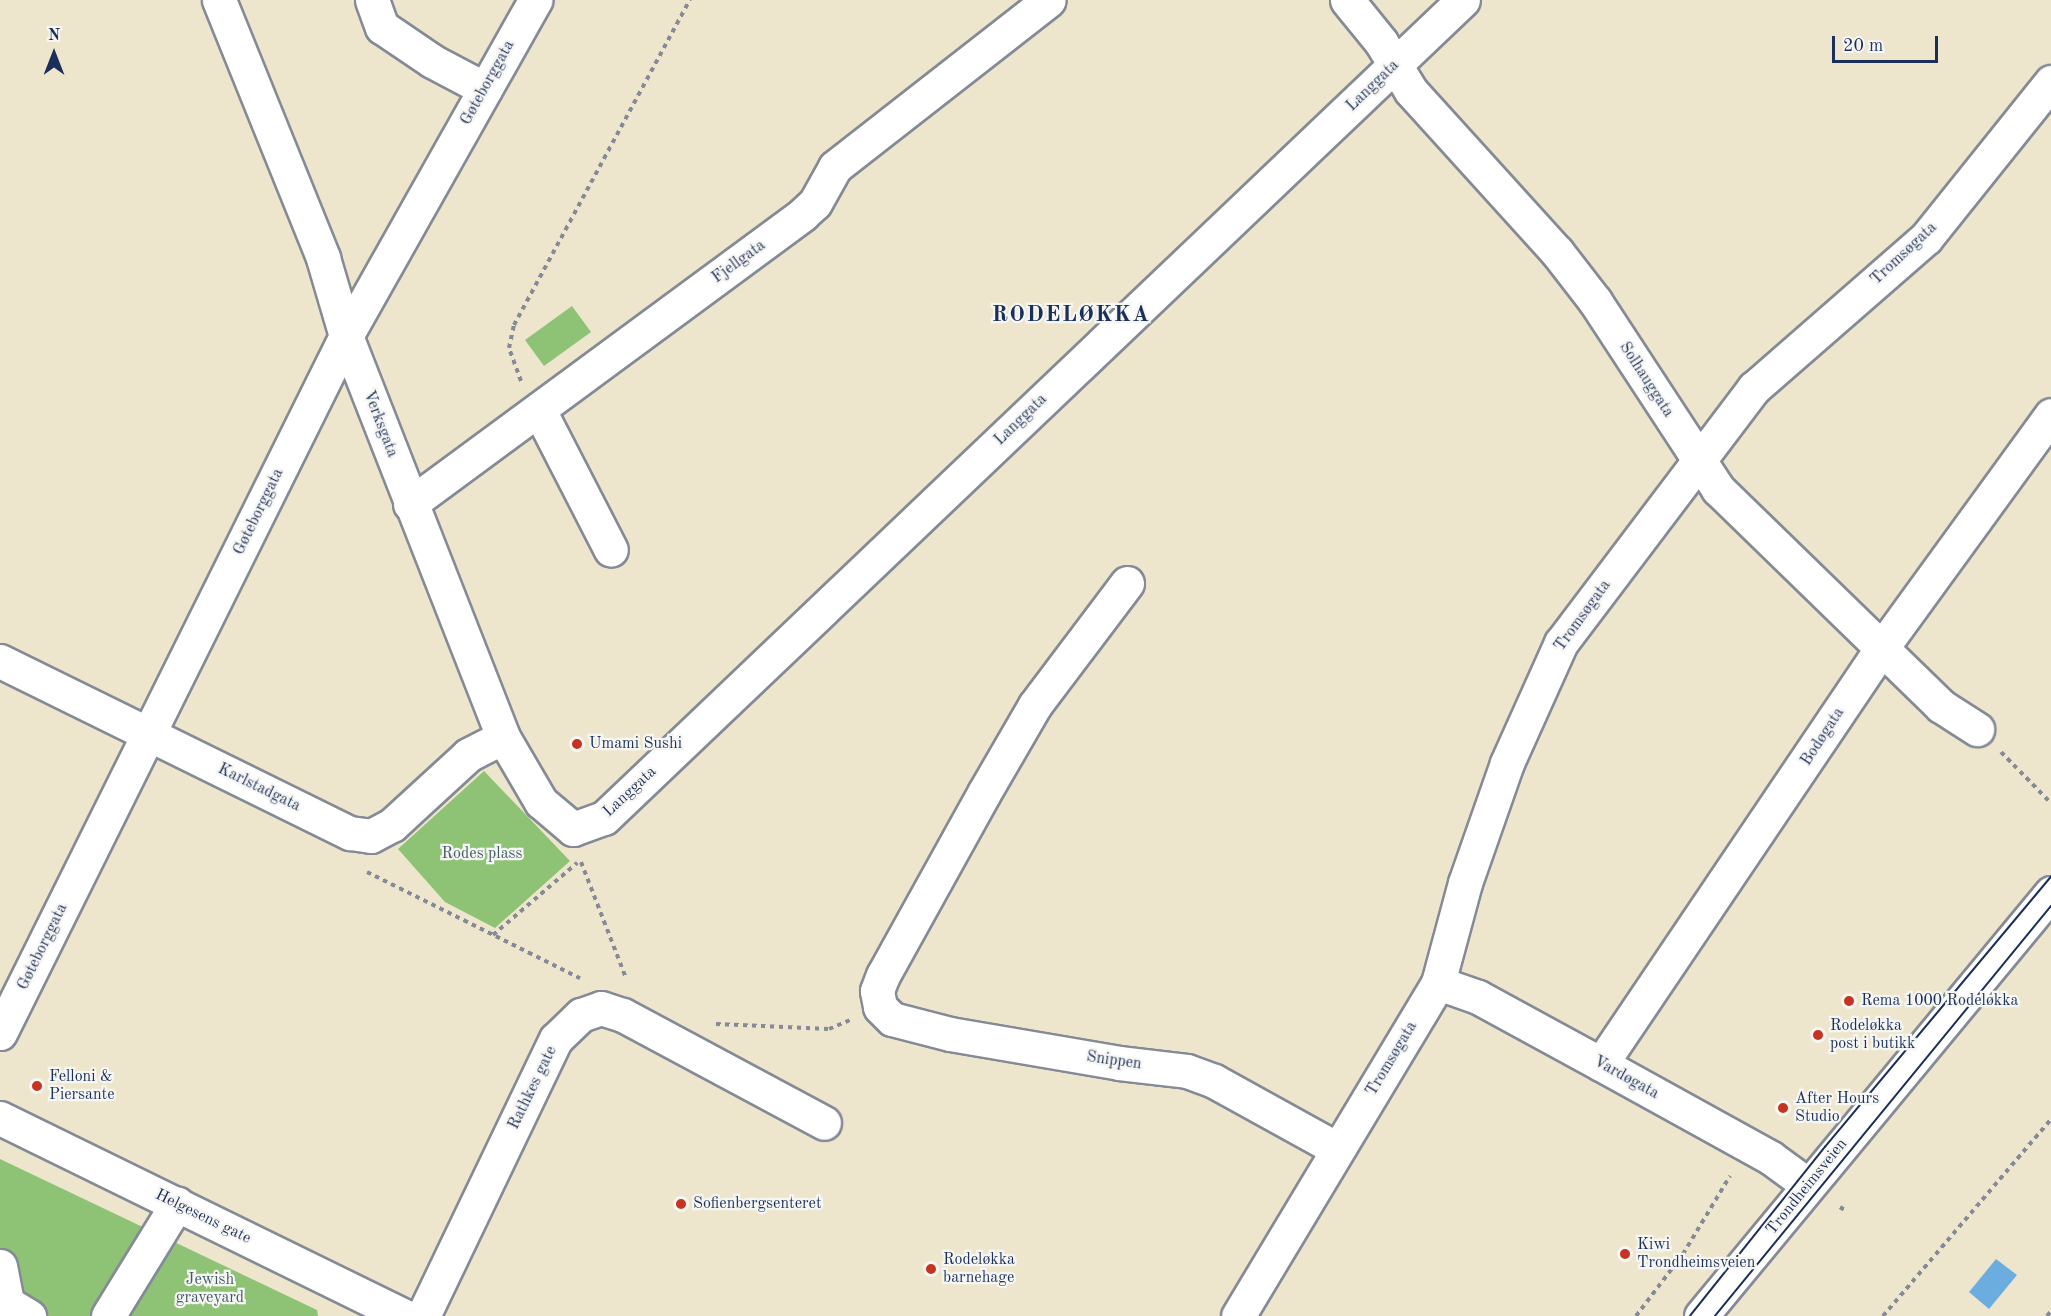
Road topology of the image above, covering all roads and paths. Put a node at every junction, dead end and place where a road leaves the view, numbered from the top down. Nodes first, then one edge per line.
1 (219, 0) edge
2 (372, 0) edge
3 (535, 0) edge
4 (690, 0) edge
5 (1049, 0) edge
6 (1347, 0) edge
7 (1463, 0) edge
8 (1395, 65) junction
9 (2051, 82) edge
10 (485, 89) junction
11 (346, 336) junction
12 (539, 410) junction
13 (2051, 415) edge
14 (1699, 462) junction
15 (410, 504) junction
16 (611, 550) dead end
17 (1127, 584) dead end
18 (1881, 649) junction
19 (0, 661) edge
20 (1977, 729) dead end
21 (149, 733) junction
22 (503, 737) junction
23 (2011, 763) dead end
24 (2051, 803) edge
25 (573, 829) junction
26 (580, 861) junction
27 (364, 870) dead end
28 (2051, 893) edge
29 (493, 935) junction
30 (584, 980) dead end
31 (1438, 983) junction
32 (880, 1007) junction
33 (706, 1024) dead end
34 (642, 1025) junction
35 (0, 1033) edge
36 (1601, 1064) junction
37 (0, 1118) edge
38 (2051, 1119) edge
39 (824, 1122) dead end
40 (1336, 1149) junction
41 (1733, 1170) dead end
42 (1808, 1185) junction
43 (177, 1204) junction
44 (1840, 1207) dead end
45 (1846, 1211) dead end
46 (0, 1266) edge
47 (2051, 1311) edge
48 (385, 1312) edge
49 (29, 1316) edge
50 (108, 1316) edge
51 (423, 1316) edge
52 (1238, 1316) edge
53 (1636, 1316) edge
54 (1701, 1316) edge
55 (1883, 1316) edge
56 (2047, 1316) edge

1 - 11 street, Verksgata
2 - 10 street
3 - 10 street, Gøteborggata
4 - 12 path
5 - 12 street, Fjellgata
6 - 8 street, Solhauggata
7 - 8 street, Langgata
8 - 14 street, Solhauggata
8 - 25 street, Langgata
9 - 14 street, Tromsøgata
10 - 11 street, Gøteborggata
11 - 15 street, Verksgata
11 - 21 street, Gøteborggata
12 - 15 street, Fjellgata
12 - 16 street
13 - 18 street, Bodøgata
14 - 18 street, Solhauggata
14 - 31 street, Tromsøgata
15 - 22 street, Verksgata
17 - 32 street
18 - 20 street, Solhauggata
18 - 36 street, Bodøgata
19 - 21 street, Karlstadgata
21 - 22 street, Karlstadgata
21 - 35 street, Gøteborggata
22 - 25 street, Verksgata
23 - 24 path
25 - 26 path
26 - 29 path
26 - 34 path
27 - 29 path
28 - 42 street, Trondheimsveien
29 - 30 path
31 - 36 street, Vardøgata
31 - 40 street, Tromsøgata
32 - 33 path
32 - 40 street, Snippen
34 - 39 street, Rathkes gate
34 - 51 street, Rathkes gate
36 - 42 street, Vardøgata
37 - 43 street, Helgesens gate
38 - 55 path
40 - 52 street, Tromsøgata
41 - 53 path
42 - 54 street, Trondheimsveien
43 - 48 street, Helgesens gate
43 - 50 street
44 - 45 path
46 - 49 street
47 - 56 path

